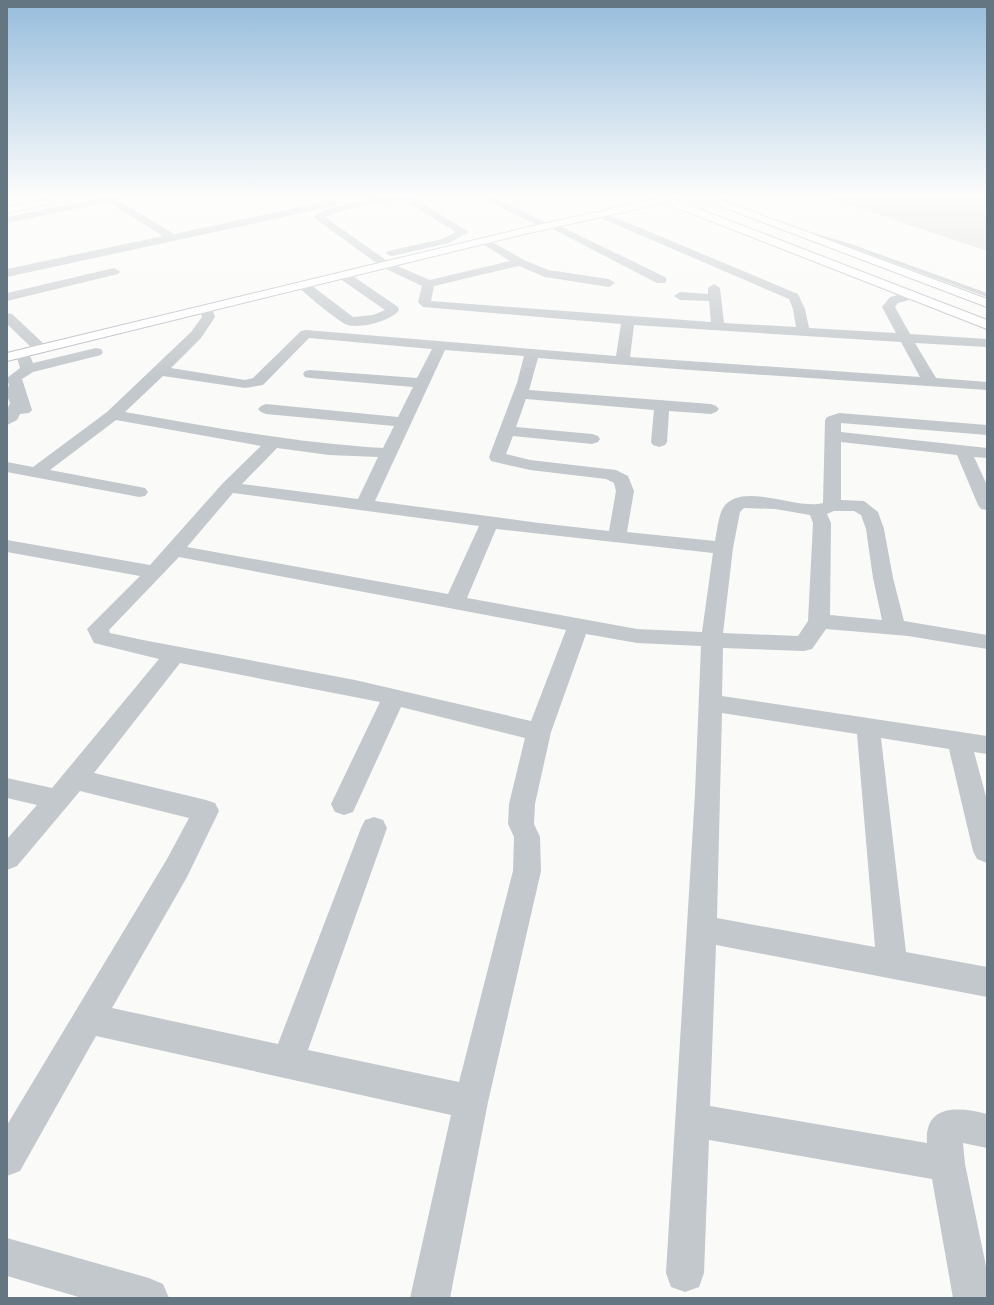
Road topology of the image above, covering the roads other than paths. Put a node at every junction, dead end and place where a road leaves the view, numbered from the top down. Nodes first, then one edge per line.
1 (83, 257) edge
2 (375, 257) edge
3 (419, 257) edge
4 (511, 257) edge
5 (613, 257) edge
6 (698, 257) edge
7 (821, 257) edge
8 (871, 257) edge
9 (520, 262) junction
10 (386, 265) junction
11 (114, 272) dead end
12 (7, 273) edge
13 (919, 274) junction
14 (343, 275) junction
15 (661, 280) dead end
16 (609, 283) dead end
17 (429, 284) junction
18 (303, 285) junction
19 (918, 294) junction
20 (987, 295) edge
21 (680, 296) dead end
22 (7, 297) edge
23 (987, 303) edge
24 (206, 309) junction
25 (7, 316) edge
26 (987, 317) edge
27 (628, 320) junction
28 (987, 325) edge
29 (718, 326) junction
30 (803, 332) junction
31 (907, 339) junction
32 (987, 343) edge
33 (440, 346) junction
34 (41, 349) junction
35 (96, 352) dead end
36 (532, 353) junction
37 (23, 354) junction
38 (7, 357) edge
39 (622, 360) junction
40 (28, 369) junction
41 (160, 371) junction
42 (310, 374) dead end
43 (7, 380) edge
44 (930, 381) junction
45 (423, 383) junction
46 (987, 386) edge
47 (520, 394) junction
48 (662, 406) junction
49 (266, 409) dead end
50 (711, 409) dead end
51 (24, 410) dead end
52 (113, 414) junction
53 (7, 420) edge
54 (402, 422) junction
55 (987, 430) edge
56 (506, 432) junction
57 (833, 436) junction
58 (592, 439) dead end
59 (659, 442) dead end
60 (273, 443) junction
61 (963, 450) junction
62 (390, 453) junction
63 (987, 453) edge
64 (7, 467) edge
65 (37, 472) junction
66 (229, 487) junction
67 (139, 492) dead end
68 (364, 505) junction
69 (987, 505) edge
70 (825, 508) junction
71 (490, 522) junction
72 (617, 537) junction
73 (7, 546) edge
74 (723, 548) junction
75 (174, 550) junction
76 (154, 572) junction
77 (454, 603) junction
78 (819, 621) junction
79 (578, 626) junction
80 (895, 628) junction
81 (712, 639) junction
82 (987, 642) edge
83 (175, 654) junction
84 (394, 698) junction
85 (710, 703) junction
86 (868, 727) junction
87 (539, 732) junction
88 (959, 741) junction
89 (987, 745) edge
90 (7, 788) edge
91 (66, 789) junction
92 (344, 804) dead end
93 (374, 828) dead end
94 (987, 851) edge
95 (7, 858) edge
96 (701, 929) junction
97 (892, 965) junction
98 (987, 982) edge
99 (89, 1018) junction
100 (287, 1062) junction
101 (471, 1102) junction
102 (692, 1120) junction
103 (987, 1131) edge
104 (7, 1158) edge
105 (947, 1164) junction
106 (7, 1257) edge
107 (685, 1273) dead end
108 (149, 1298) edge
109 (430, 1298) edge
110 (973, 1298) edge

1 - 12 street
2 - 10 street
3 - 10 main road
4 - 9 street
5 - 15 street
6 - 30 street
7 - 19 main road
8 - 13 main road
9 - 16 street
9 - 17 street
10 - 14 main road
10 - 17 street
11 - 22 street
13 - 20 lane
13 - 23 main road
14 - 18 main road
14 - 18 street
17 - 27 street
18 - 24 main road
19 - 26 main road
19 - 28 main road
19 - 31 street
21 - 29 street
24 - 34 main road
24 - 41 street
25 - 34 street
27 - 29 street
27 - 39 street
29 - 30 street
30 - 31 street
31 - 32 street
31 - 44 street
33 - 36 street
33 - 41 street
33 - 45 street
34 - 37 main road
35 - 40 street
36 - 39 street
36 - 47 street
37 - 38 main road
37 - 40 street
39 - 44 street
40 - 51 street
41 - 52 street
42 - 45 street
43 - 53 street
44 - 46 street
45 - 54 street
47 - 48 street
47 - 56 street
48 - 50 street
48 - 59 street
49 - 54 street
52 - 60 street
52 - 65 street
54 - 62 street
55 - 57 street
56 - 58 street
56 - 72 street
57 - 61 street
57 - 70 street
60 - 62 street
60 - 66 street
61 - 63 street
61 - 69 street
62 - 68 street
64 - 65 street
65 - 67 street
66 - 68 street
66 - 75 street
68 - 71 street
70 - 74 street
70 - 78 street
70 - 80 street
71 - 72 street
71 - 77 street
72 - 74 street
73 - 76 street
74 - 81 street
75 - 76 street
75 - 77 street
76 - 83 street
77 - 79 street
78 - 80 street
78 - 81 street
79 - 81 street
79 - 87 street
80 - 82 street
81 - 85 street
83 - 84 street
83 - 91 street
84 - 87 street
84 - 92 street
85 - 86 street
85 - 96 street
86 - 88 street
86 - 97 street
87 - 101 street
88 - 89 street
88 - 94 street
90 - 91 street
91 - 95 street
91 - 99 street
93 - 100 street
96 - 97 street
96 - 102 street
97 - 98 street
99 - 100 street
99 - 104 street
100 - 101 street
101 - 109 street
102 - 105 street
102 - 107 street
103 - 105 street
105 - 110 street
106 - 108 street

